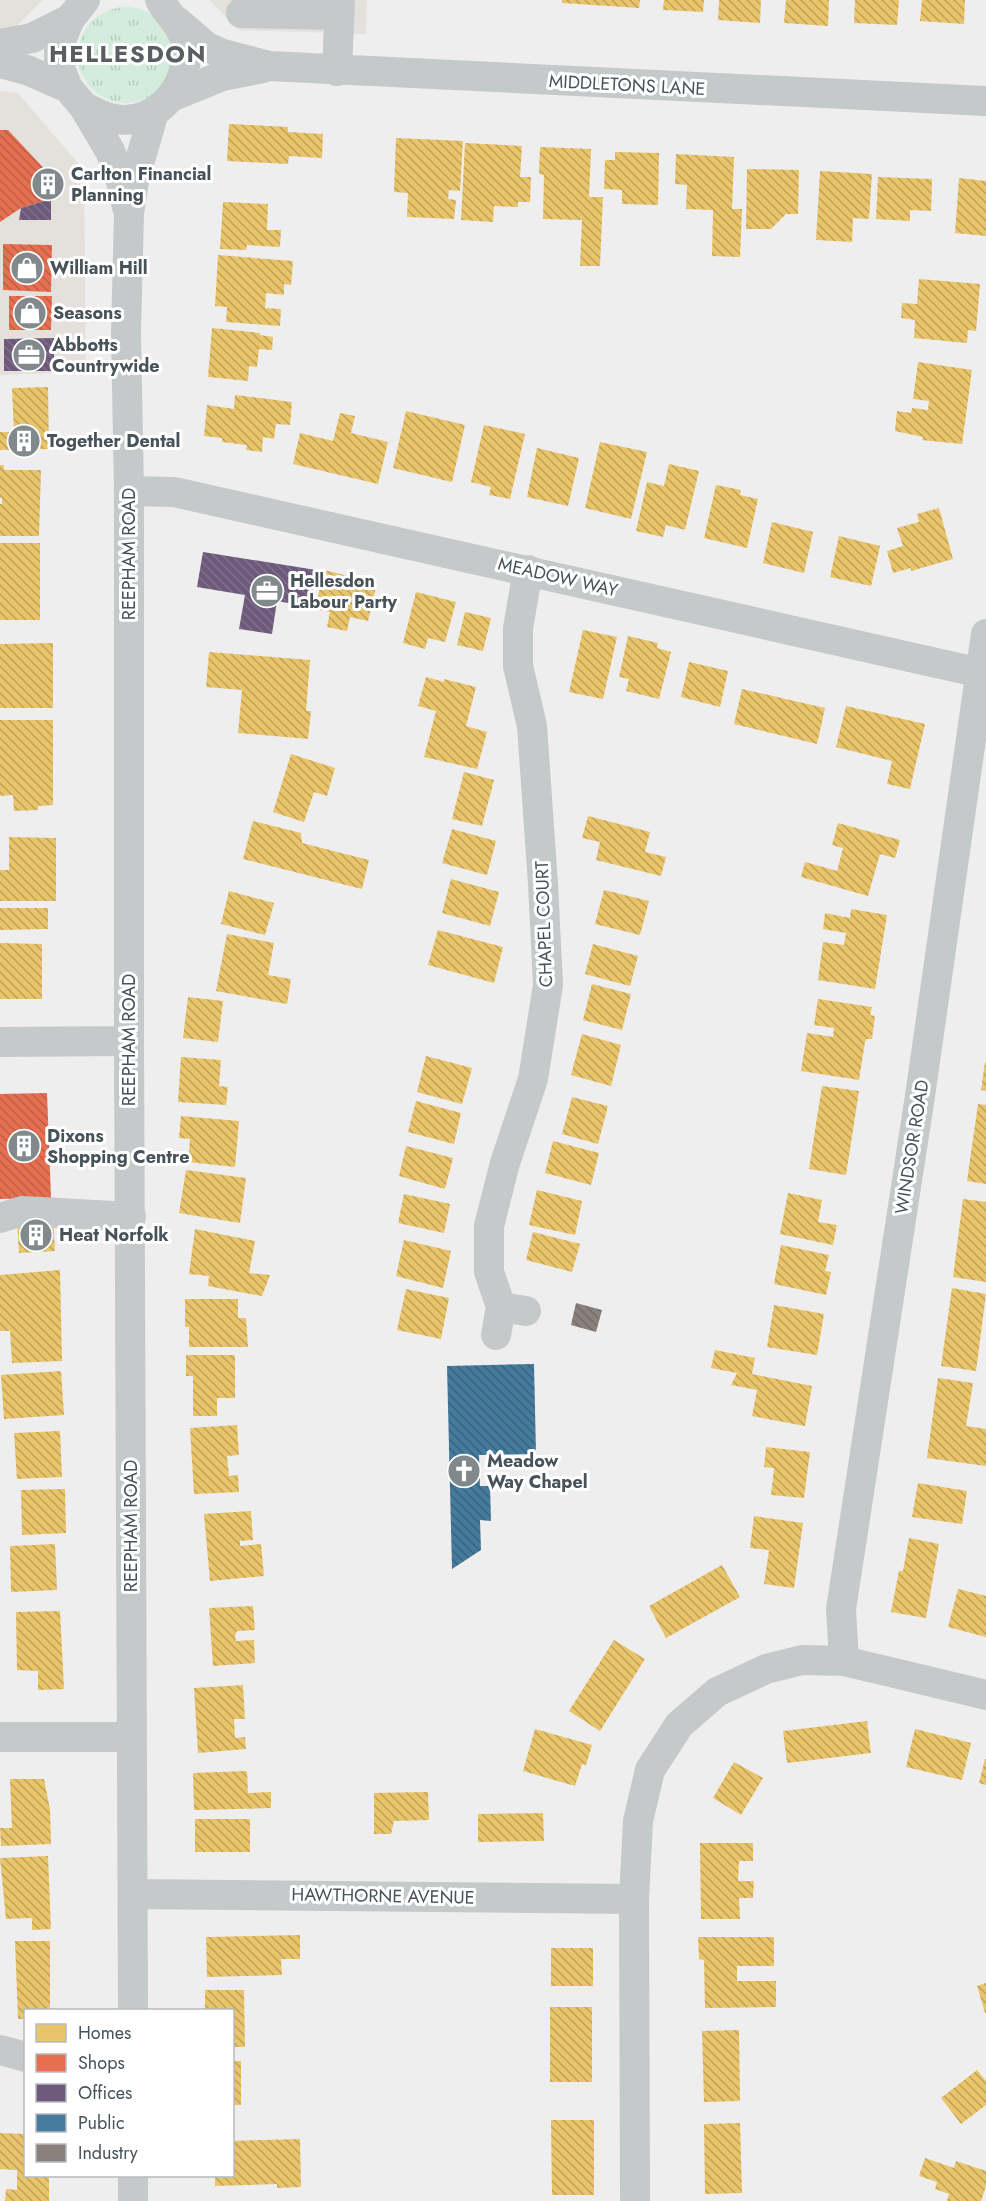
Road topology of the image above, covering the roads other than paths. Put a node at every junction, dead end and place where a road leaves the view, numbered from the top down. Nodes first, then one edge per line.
1 (82, 6) edge
2 (163, 7) edge
3 (340, 8) edge
4 (241, 13) dead end
5 (0, 44) edge
6 (0, 63) edge
7 (269, 66) junction
8 (337, 71) junction
9 (76, 98) junction
10 (986, 101) edge
11 (164, 104) junction
12 (129, 213) junction
13 (129, 491) junction
14 (528, 570) junction
15 (986, 634) edge
16 (983, 674) edge
17 (129, 1041) junction
18 (0, 1042) edge
19 (131, 1217) junction
20 (0, 1218) edge
21 (508, 1318) dead end
22 (844, 1661) junction
23 (986, 1695) edge
24 (0, 1737) edge
25 (130, 1737) junction
26 (133, 1894) junction
27 (634, 1899) junction
28 (133, 2009) edge
29 (0, 2050) edge
30 (24, 2056) edge
31 (133, 2177) edge
32 (133, 2201) edge
33 (635, 2201) edge

1 - 5 street
1 - 9 street, REEPHAM ROAD
2 - 7 street, MIDDLETONS LANE
2 - 11 street, REEPHAM ROAD
3 - 4 street
3 - 8 street
6 - 9 street
7 - 8 street, MIDDLETONS LANE
7 - 11 street, MIDDLETONS LANE
8 - 10 street, MIDDLETONS LANE
9 - 11 street
9 - 12 street, REEPHAM ROAD
11 - 12 street, REEPHAM ROAD
12 - 13 street, REEPHAM ROAD
13 - 14 street, MEADOW WAY
13 - 17 street, REEPHAM ROAD
14 - 16 street, MEADOW WAY
14 - 21 street, CHAPEL COURT
15 - 16 street, WINDSOR ROAD
16 - 22 street, WINDSOR ROAD
17 - 18 street
17 - 19 street, REEPHAM ROAD
19 - 20 street
19 - 25 street, REEPHAM ROAD
22 - 23 street
22 - 27 street
24 - 25 street
25 - 26 street, REEPHAM ROAD
26 - 27 street, HAWTHORNE AVENUE
26 - 28 street, REEPHAM ROAD
27 - 33 street
29 - 30 street
31 - 32 street

